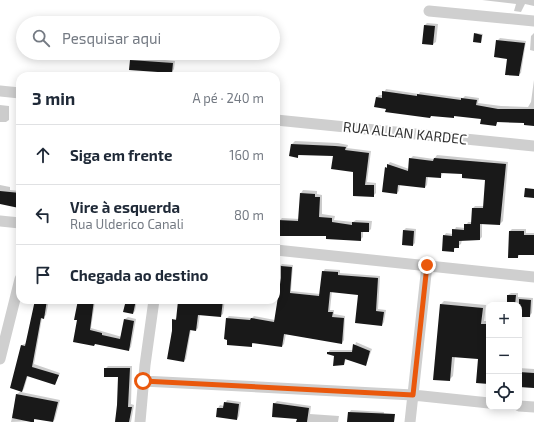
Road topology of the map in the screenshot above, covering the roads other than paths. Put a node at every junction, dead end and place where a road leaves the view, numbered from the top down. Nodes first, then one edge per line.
1 (429, 10) dead end
2 (534, 21) edge
3 (0, 92) edge
4 (16, 94) edge
5 (280, 120) edge
6 (534, 146) edge
7 (0, 221) edge
8 (16, 223) edge
9 (280, 250) edge
10 (427, 265) junction
11 (534, 277) edge
12 (16, 295) edge
13 (153, 304) edge
14 (0, 359) edge
15 (143, 381) junction
16 (413, 395) junction
17 (486, 403) edge
18 (522, 406) edge
19 (534, 407) edge
20 (140, 422) edge
21 (410, 422) edge

1 - 2 street
3 - 4 street
5 - 6 street, RUA ALLAN KARDEC
7 - 8 street
9 - 10 street
10 - 11 street
10 - 16 street
12 - 14 street
13 - 15 street
15 - 16 street
15 - 20 street
16 - 17 street
16 - 21 street
18 - 19 street

